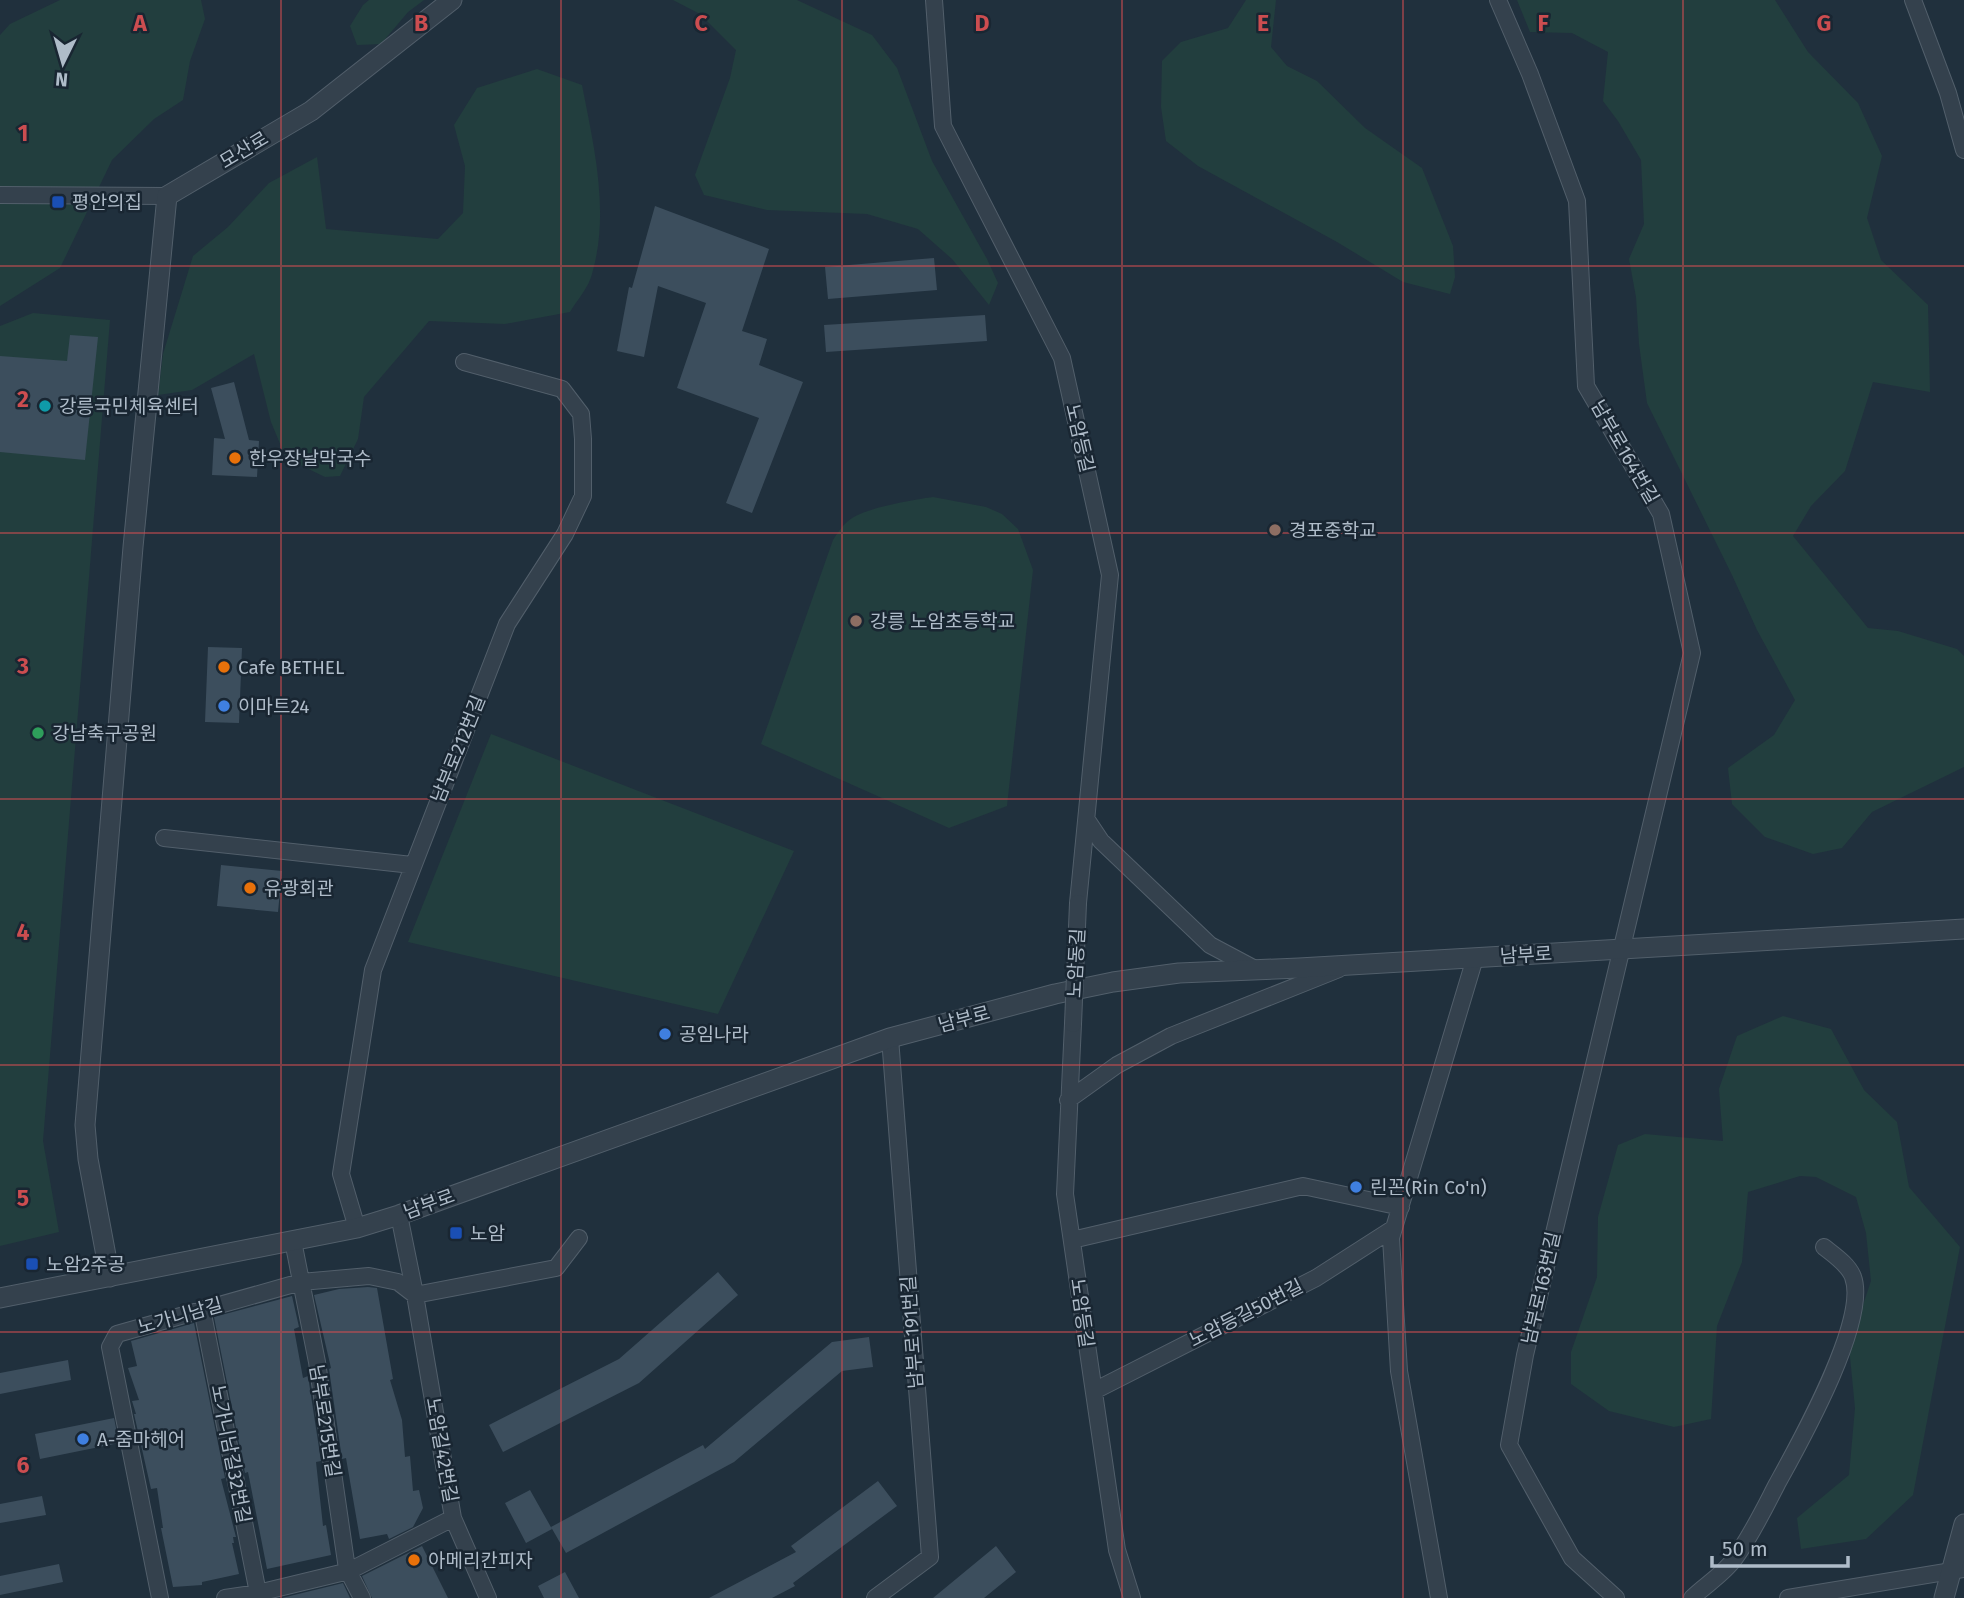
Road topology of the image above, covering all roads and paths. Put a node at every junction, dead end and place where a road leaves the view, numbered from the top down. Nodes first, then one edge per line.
1 (453, 0) edge
2 (934, 0) edge
3 (1498, 0) edge
4 (1902, 0) edge
5 (1913, 0) edge
6 (1948, 93) junction
7 (1964, 150) edge
8 (0, 195) edge
9 (167, 196) junction
10 (464, 362) dead end
11 (1087, 820) junction
12 (164, 838) dead end
13 (412, 864) junction
14 (1078, 902) joint
15 (1964, 929) edge
16 (1620, 949) junction
17 (1475, 958) junction
18 (1350, 965) junction
19 (1257, 970) junction
20 (1073, 1024) joint
21 (890, 1038) junction
22 (1068, 1100) junction
23 (1401, 1207) junction
24 (399, 1214) junction
25 (357, 1228) junction
26 (1394, 1228) junction
27 (579, 1238) dead end
28 (1072, 1240) junction
29 (293, 1241) junction
30 (1824, 1247) dead end
31 (110, 1277) junction
32 (301, 1282) junction
33 (415, 1295) junction
34 (0, 1298) edge
35 (202, 1309) junction
36 (1094, 1391) junction
37 (453, 1518) junction
38 (1964, 1524) edge
39 (349, 1571) junction
40 (1957, 1571) edge
41 (1872, 1591) edge
42 (260, 1595) edge
43 (160, 1598) edge
44 (225, 1598) edge
45 (362, 1598) edge
46 (488, 1598) edge
47 (875, 1598) edge
48 (1132, 1598) edge
49 (1440, 1598) edge
50 (1616, 1598) edge
51 (1692, 1598) edge
52 (1788, 1598) edge
53 (1944, 1598) edge

1 - 9 street, 모산로
2 - 11 street, 노암등길
3 - 16 street, 남부로164번길
4 - 6 street
5 - 6 street
6 - 7 street
8 - 9 street
9 - 31 street
10 - 13 street, 남부로212번길
11 - 14 street, 노암등길
11 - 19 street
12 - 13 street
13 - 25 street, 남부로212번길
14 - 20 street, 노암동길, bridge
15 - 16 street, 남부로
16 - 17 street, 남부로
16 - 50 street, 남부로163번길
17 - 18 street, 남부로
17 - 23 street
18 - 19 street, 남부로
18 - 22 street
19 - 21 street, 남부로
20 - 22 street, 노암등길
21 - 24 street, 남부로
21 - 47 street, 남부로191번길
22 - 28 street, 노암등길
23 - 26 street
23 - 28 street
24 - 25 street, 남부로
24 - 33 street, 노암길42번길
25 - 29 street, 남부로
26 - 36 street, 노암등길50번길
26 - 49 street
27 - 33 street
28 - 36 street, 노암등길
29 - 31 street, 남부로
29 - 32 street, 남부로215번길
30 - 51 street
31 - 34 street, 남부로
32 - 33 street
32 - 35 street, 노가니남길
32 - 39 street, 남부로215번길
33 - 37 street, 노암길42번길
35 - 42 street, 노가니남길32번길
35 - 43 street, 노가니남길
36 - 48 street, 노암등길
37 - 39 street
37 - 46 street, 노암길42번길
38 - 40 street
39 - 42 street
39 - 45 street, 남부로215번길
40 - 41 street
40 - 53 street
41 - 52 street
42 - 44 street

